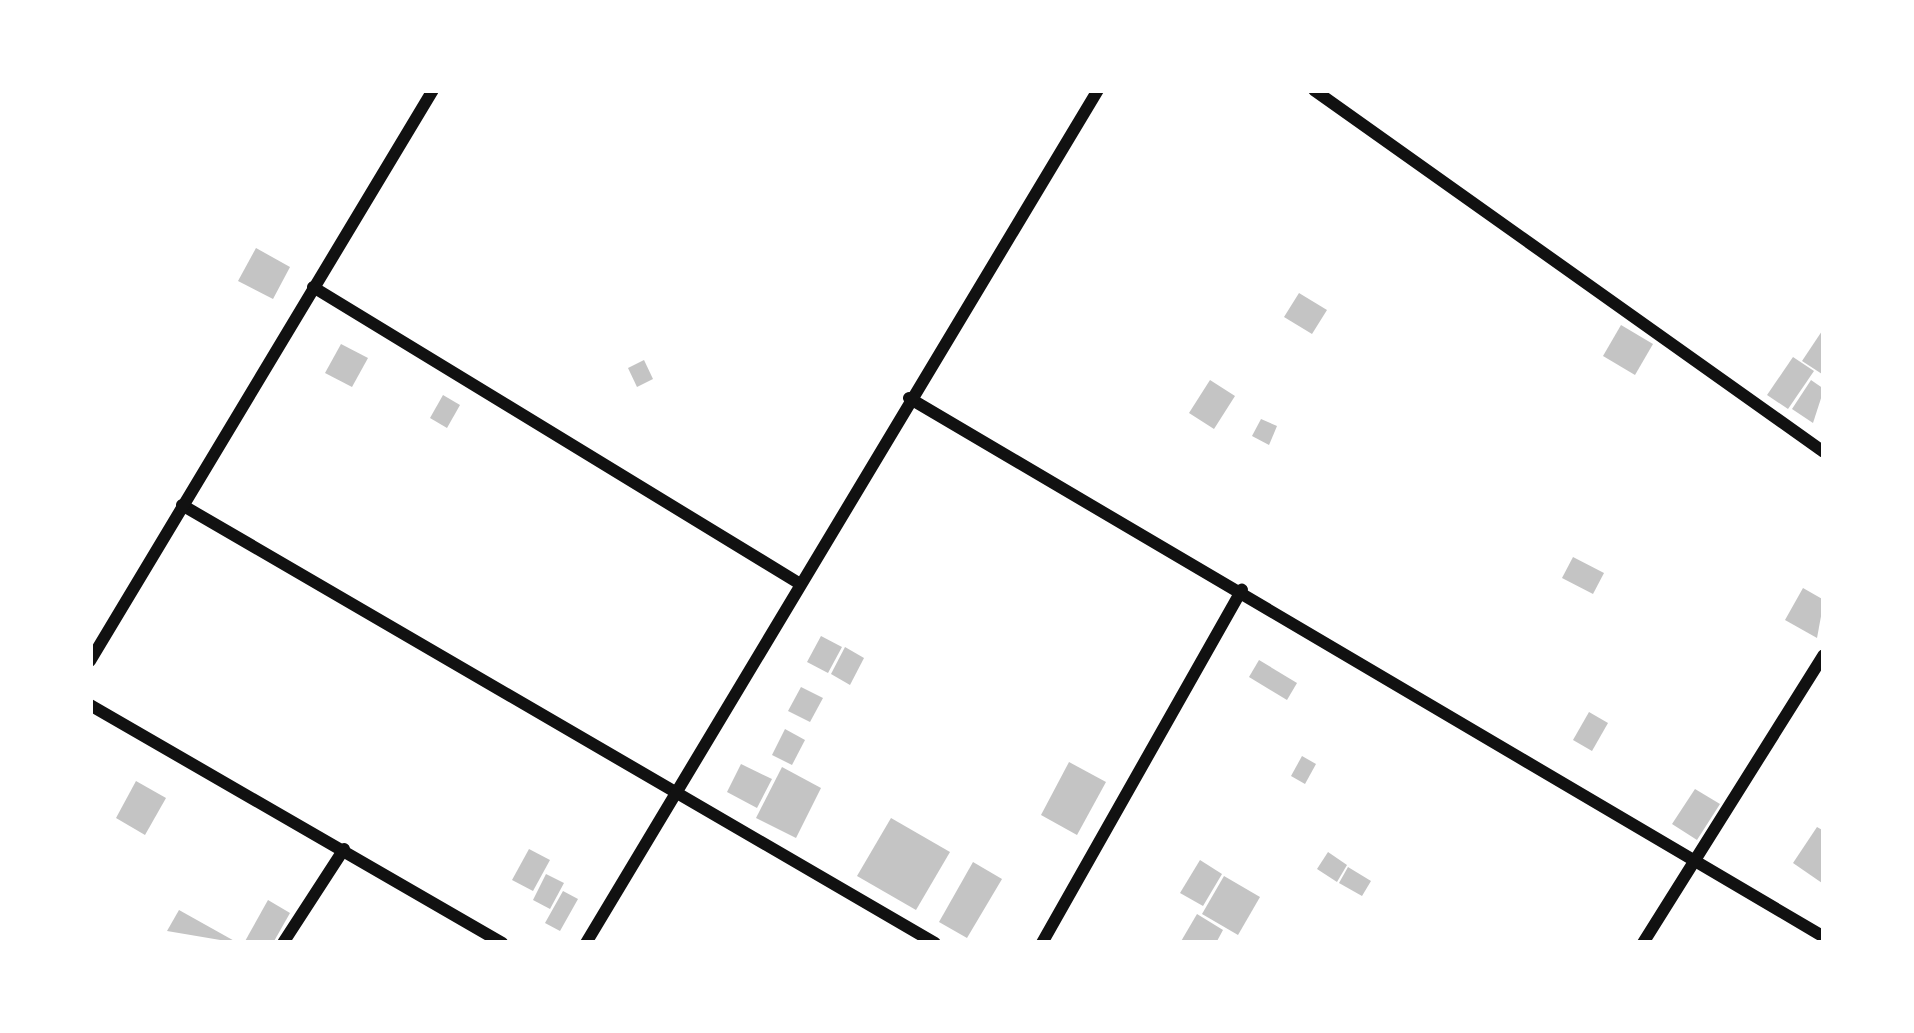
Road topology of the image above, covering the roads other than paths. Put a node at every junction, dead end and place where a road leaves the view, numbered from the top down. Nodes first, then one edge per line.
1 (433, 90) edge
2 (1098, 90) edge
3 (1314, 90) edge
4 (313, 287) junction
5 (909, 398) junction
6 (1824, 452) edge
7 (182, 506) junction
8 (797, 582) junction
9 (1241, 590) junction
10 (1824, 656) edge
11 (90, 661) edge
12 (90, 704) edge
13 (668, 793) junction
14 (344, 848) junction
15 (1699, 854) junction
16 (1824, 937) edge
17 (283, 943) edge
18 (502, 943) edge
19 (586, 943) edge
20 (935, 943) edge
21 (1042, 943) edge
22 (1643, 943) edge

1 - 4 street
2 - 5 street
3 - 6 street
4 - 7 street
4 - 8 street
5 - 8 street
5 - 9 street
7 - 11 street
7 - 13 street
8 - 13 street
9 - 15 street
9 - 21 street
10 - 15 street
12 - 14 street
13 - 19 street
13 - 20 street
14 - 17 street
14 - 18 street
15 - 16 street
15 - 22 street

